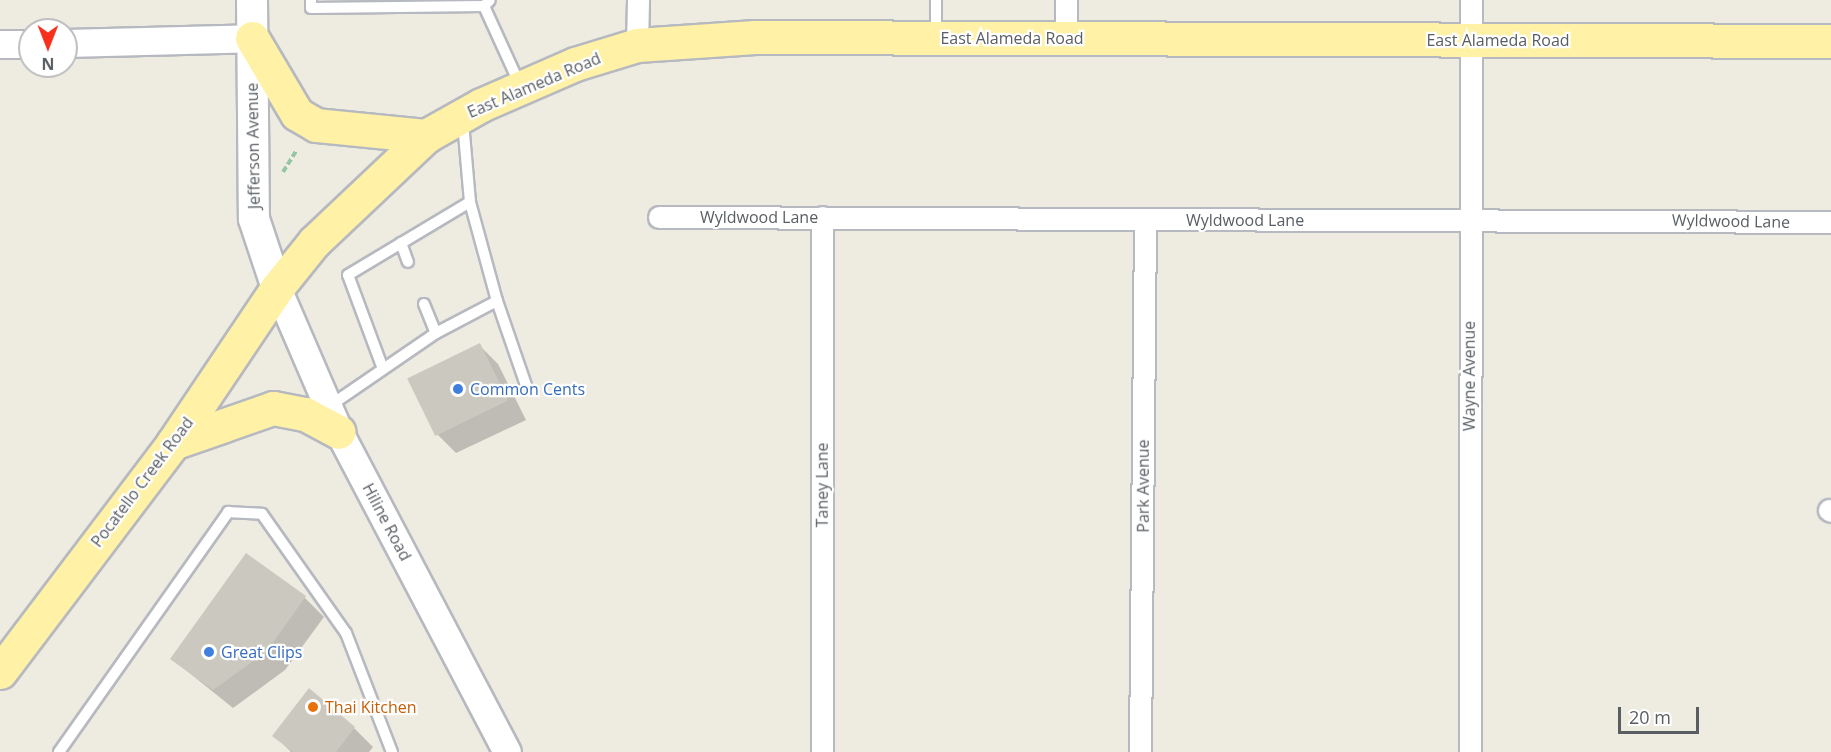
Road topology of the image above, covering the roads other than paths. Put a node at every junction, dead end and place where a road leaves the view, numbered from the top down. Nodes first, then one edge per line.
1 (252, 0) edge
2 (311, 0) edge
3 (638, 0) edge
4 (936, 0) edge
5 (1066, 0) edge
6 (1471, 0) edge
7 (387, 3) edge
8 (422, 3) edge
9 (458, 3) edge
10 (487, 3) edge
11 (352, 4) edge
12 (252, 38) junction
13 (936, 38) junction
14 (1066, 38) junction
15 (1471, 40) junction
16 (1831, 41) edge
17 (78, 43) edge
18 (0, 44) edge
19 (18, 44) edge
20 (637, 45) junction
21 (521, 88) junction
22 (463, 115) junction
23 (426, 136) junction
24 (470, 202) junction
25 (659, 217) dead end
26 (822, 217) junction
27 (1469, 218) junction
28 (1145, 220) junction
29 (1831, 222) edge
30 (401, 243) junction
31 (408, 262) dead end
32 (277, 288) junction
33 (497, 301) junction
34 (424, 304) dead end
35 (436, 333) junction
36 (383, 369) junction
37 (526, 385) dead end
38 (334, 419) junction
39 (174, 443) junction
40 (5, 654) edge
41 (59, 752) edge
42 (392, 752) edge
43 (507, 752) edge
44 (822, 752) edge
45 (1140, 752) edge
46 (1470, 752) edge

1 - 12 main road, Jefferson Avenue
2 - 11 lane
3 - 20 street
4 - 13 lane
5 - 14 street
6 - 15 street, Wayne Avenue
7 - 8 lane
7 - 11 lane
8 - 9 lane
9 - 10 lane
10 - 21 lane
12 - 17 street
12 - 23 main road
12 - 32 main road, Jefferson Avenue
13 - 14 main road, East Alameda Road
13 - 20 main road, East Alameda Road
14 - 15 main road, East Alameda Road
15 - 16 main road, East Alameda Road
15 - 27 street, Wayne Avenue
18 - 19 street
20 - 21 main road, East Alameda Road
21 - 22 main road, East Alameda Road
22 - 23 main road, East Alameda Road
22 - 24 lane
23 - 32 main road, East Alameda Road
24 - 30 lane
24 - 33 lane
25 - 26 street, Wyldwood Lane
26 - 28 street, Wyldwood Lane
26 - 44 street, Taney Lane
27 - 28 street, Wyldwood Lane
27 - 29 street, Wyldwood Lane
27 - 46 street, Wayne Avenue
28 - 45 street, Park Avenue
30 - 31 lane
30 - 36 lane
32 - 38 street, Hiline Road
32 - 39 main road, Pocatello Creek Road
33 - 35 lane
33 - 37 lane
34 - 35 lane
35 - 36 lane
36 - 38 lane
38 - 39 main road
38 - 43 street, Hiline Road
39 - 40 main road, Pocatello Creek Road
41 - 42 lane

